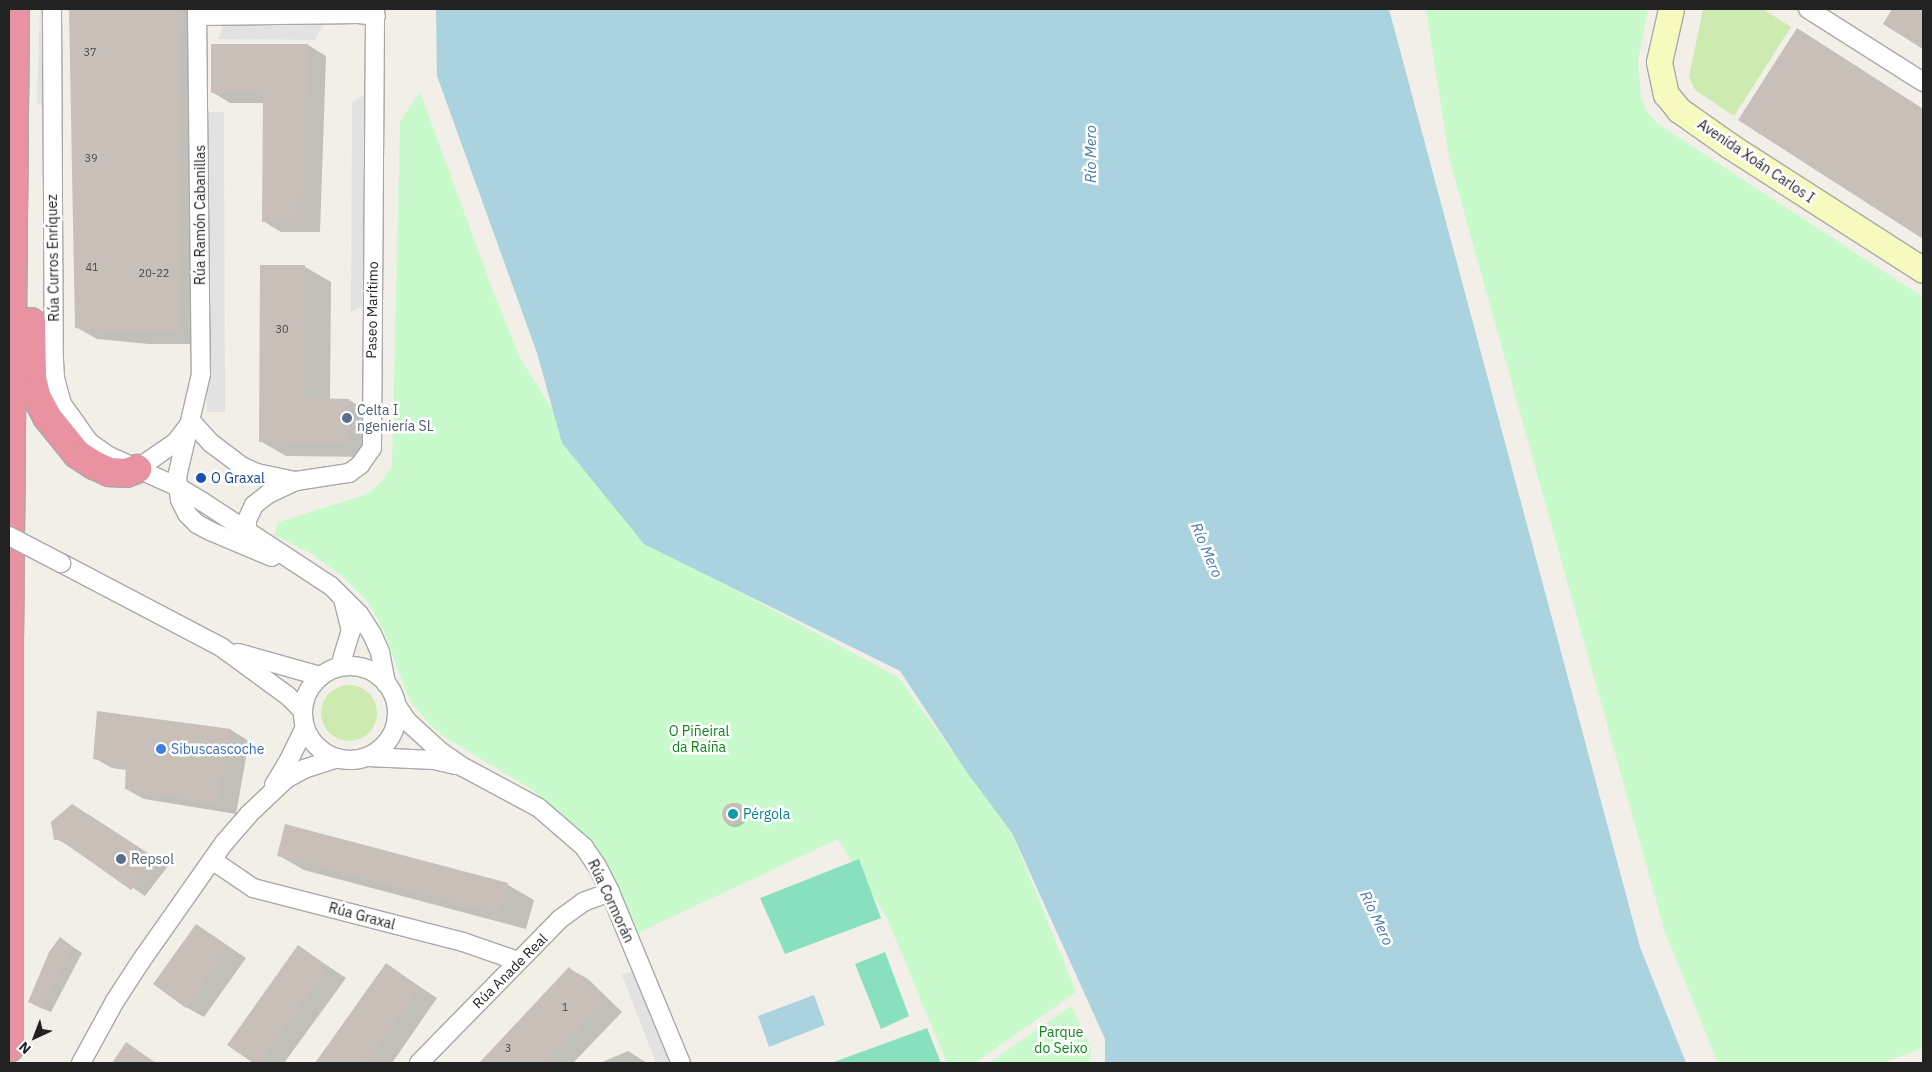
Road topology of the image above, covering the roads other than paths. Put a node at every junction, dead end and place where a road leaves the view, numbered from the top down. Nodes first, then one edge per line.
1 (14, 9) edge
2 (52, 9) edge
3 (1672, 9) edge
4 (1808, 9) edge
5 (198, 12) edge
6 (376, 12) edge
7 (14, 55) junction
8 (1923, 82) edge
9 (1923, 270) edge
10 (191, 421) junction
11 (137, 469) junction
12 (296, 481) junction
13 (178, 487) junction
14 (247, 530) junction
15 (9, 536) edge
16 (303, 567) junction
17 (342, 597) junction
18 (221, 647) junction
19 (340, 666) junction
20 (320, 676) junction
21 (386, 683) junction
22 (397, 706) junction
23 (303, 719) junction
24 (368, 757) junction
25 (337, 758) junction
26 (463, 767) junction
27 (268, 794) junction
28 (212, 860) junction
29 (610, 892) junction
30 (518, 961) junction
31 (9, 1048) edge
32 (81, 1063) edge
33 (419, 1063) edge
34 (681, 1063) edge

1 - 7 highway
2 - 11 street, Rúa Curros Enríquez
3 - 9 street, Avenida Xoán Carlos I
4 - 8 street
5 - 6 street
5 - 10 street, Rúa Ramón Cabanillas
6 - 12 street, Paseo Marítimo
7 - 11 highway
7 - 31 highway
10 - 11 street, Rúa Ramón Cabanillas
10 - 12 street
10 - 13 street
11 - 13 street, Rúa Curros Enríquez
12 - 14 street, Paseo Marítimo
13 - 14 street, Rúa Curros Enríquez
13 - 16 street
14 - 16 street, Rúa Curros Enríquez
15 - 18 street, bridge
16 - 17 street, Rúa Curros Enríquez
17 - 19 street
17 - 21 street, Rúa Curros Enríquez
18 - 20 street
18 - 23 street
19 - 20 street
19 - 21 street
20 - 23 street
21 - 22 street
22 - 24 street
22 - 26 street, Rúa Cormorán
23 - 25 street
23 - 27 street
24 - 25 street
24 - 26 street, Rúa Cormorán
25 - 27 street
26 - 29 street, Rúa Cormorán
27 - 28 street
28 - 30 street, Rúa Graxal
28 - 32 street
29 - 30 street, Rúa Anade Real
29 - 34 street, Rúa Cormorán
30 - 33 street, Rúa Anade Real

